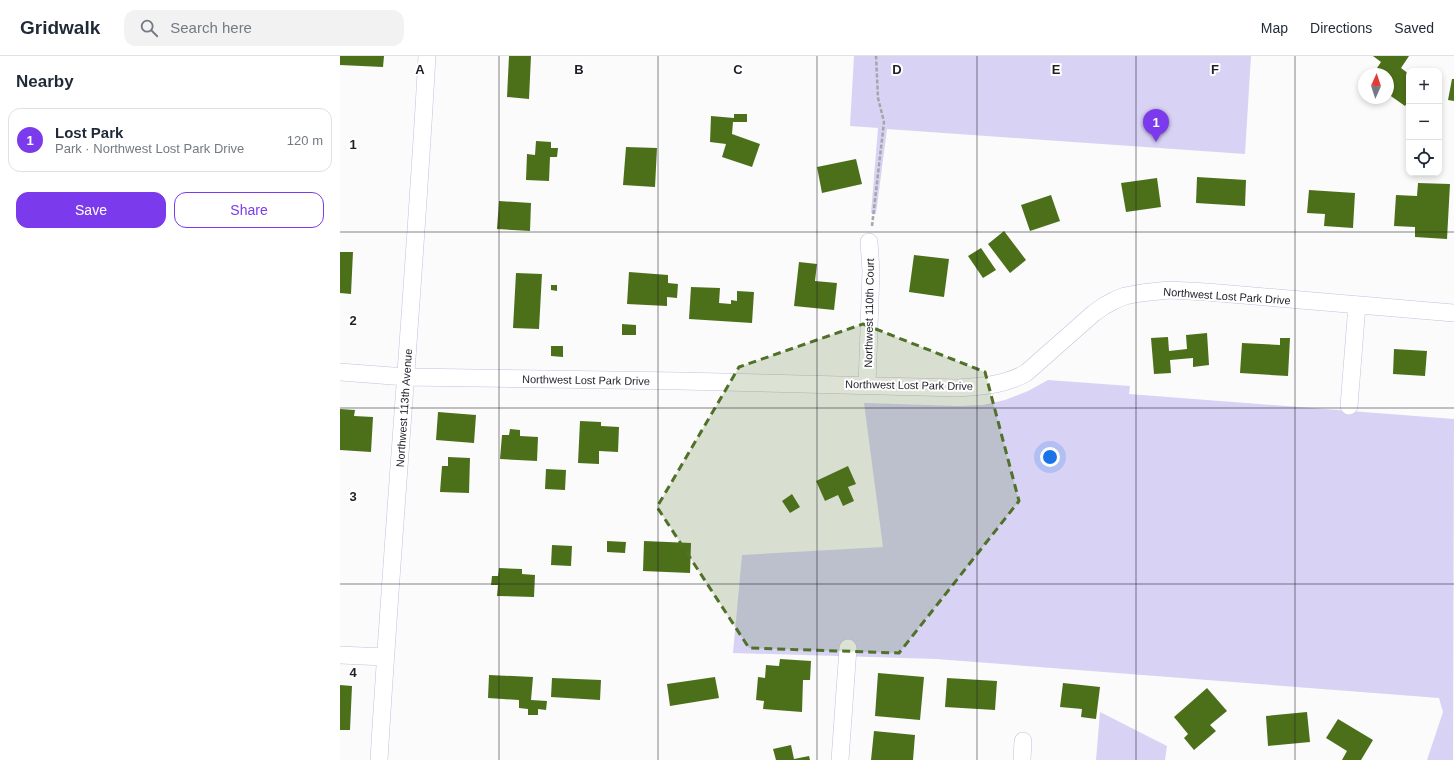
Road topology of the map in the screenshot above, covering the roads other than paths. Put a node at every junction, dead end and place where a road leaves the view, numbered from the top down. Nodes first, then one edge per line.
1 (427, 56) edge
2 (869, 242) road end
3 (1357, 305) junction
4 (1454, 312) edge
5 (340, 372) edge
6 (406, 377) junction
7 (867, 385) junction
8 (1349, 406) dead end
9 (848, 648) dead end
10 (340, 654) edge
11 (385, 657) junction
12 (1023, 741) dead end
13 (379, 760) edge
14 (840, 760) edge
15 (1022, 760) edge

1 - 6 street, Northwest 113th Avenue
2 - 7 street, Northwest 110th Court
3 - 4 street, Northwest Lost Park Drive
3 - 7 street, Northwest Lost Park Drive
3 - 8 street
5 - 6 street, Northwest Lost Park Drive
6 - 7 street, Northwest Lost Park Drive
6 - 11 street, Northwest 113th Avenue
9 - 14 street
10 - 11 street
11 - 13 street, Northwest 113th Avenue
12 - 15 street

